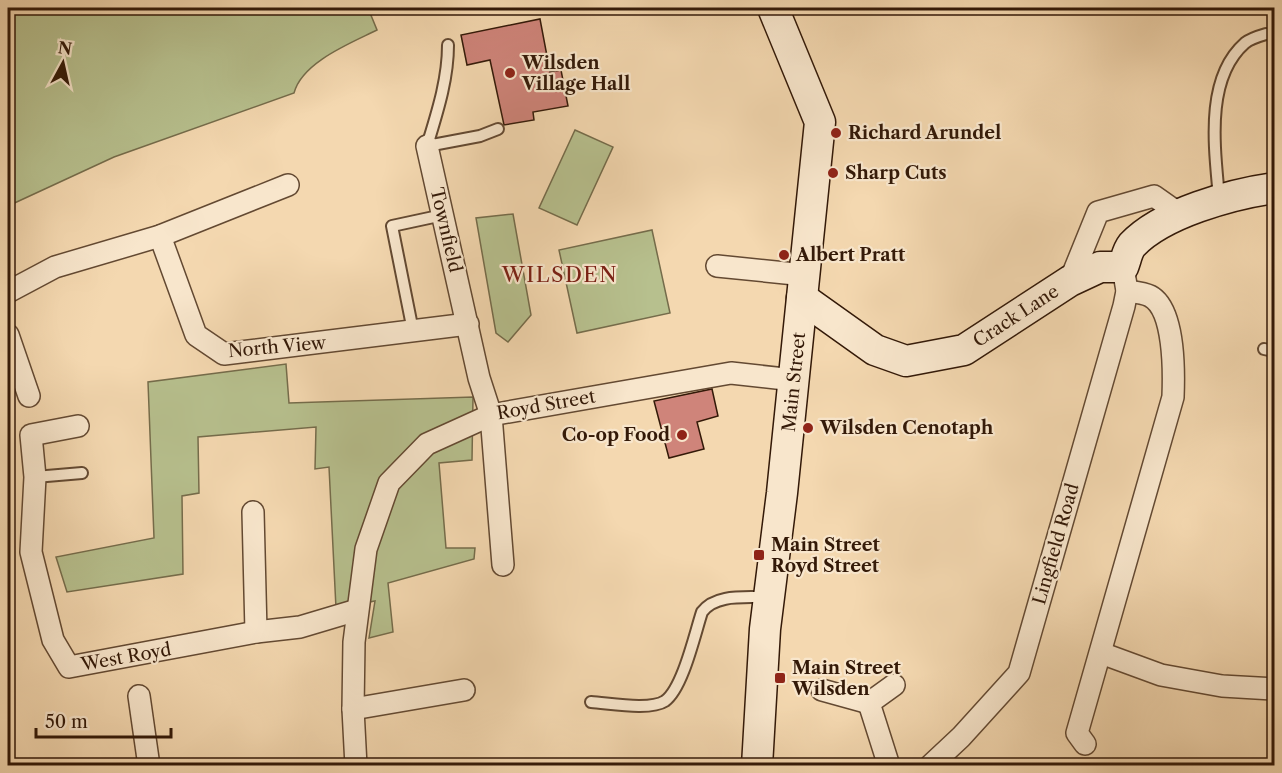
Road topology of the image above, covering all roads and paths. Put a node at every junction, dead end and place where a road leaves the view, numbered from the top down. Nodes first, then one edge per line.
1 (773, 8) edge
2 (1266, 34) dead end
3 (448, 45) dead end
4 (498, 129) dead end
5 (427, 146) junction
6 (288, 184) dead end
7 (1275, 188) edge
8 (1219, 201) junction
9 (442, 215) junction
10 (1181, 215) junction
11 (160, 236) junction
12 (717, 266) dead end
13 (1125, 279) junction
14 (1070, 281) junction
15 (804, 286) junction
16 (8, 292) edge
17 (468, 324) junction
18 (413, 332) junction
19 (8, 335) edge
20 (794, 380) junction
21 (29, 396) dead end
22 (491, 414) junction
23 (78, 426) dead end
24 (82, 473) dead end
25 (35, 477) junction
26 (253, 513) dead end
27 (503, 565) dead end
28 (769, 597) junction
29 (357, 610) junction
30 (256, 632) junction
31 (1101, 653) junction
32 (894, 685) dead end
33 (1275, 688) edge
34 (464, 690) dead end
35 (822, 690) dead end
36 (139, 696) dead end
37 (591, 702) dead end
38 (869, 703) junction
39 (353, 709) junction
40 (1085, 744) dead end
41 (149, 765) edge
42 (356, 765) edge
43 (757, 765) edge
44 (889, 765) edge
45 (930, 765) edge

1 - 15 street, Main Street
2 - 8 lane
3 - 5 lane, Townfield
4 - 5 lane
5 - 9 street, Townfield
6 - 11 street
7 - 8 street
8 - 10 street
9 - 17 street, Townfield
9 - 18 lane
10 - 13 street
10 - 14 street, Crack Lane
11 - 16 street
11 - 18 street, North View
12 - 15 street
13 - 14 street, Crack Lane
13 - 31 street
13 - 45 street, Lingfield Road
14 - 15 street, Crack Lane
15 - 20 street, Main Street
17 - 18 street, North View
17 - 22 street, Townfield
19 - 21 street
20 - 22 street, Royd Street
20 - 28 street, Main Street
22 - 27 street, Townfield
22 - 29 street, Royd Street
23 - 25 street, West Royd
24 - 25 lane
25 - 30 street, West Royd
26 - 30 street
28 - 37 lane
28 - 43 street, Main Street
29 - 30 street, West Royd
29 - 39 street, Royd Street
31 - 33 street
31 - 40 street
32 - 38 street
34 - 39 street
35 - 38 street
36 - 41 street
38 - 44 street
39 - 42 street, Royd Street

